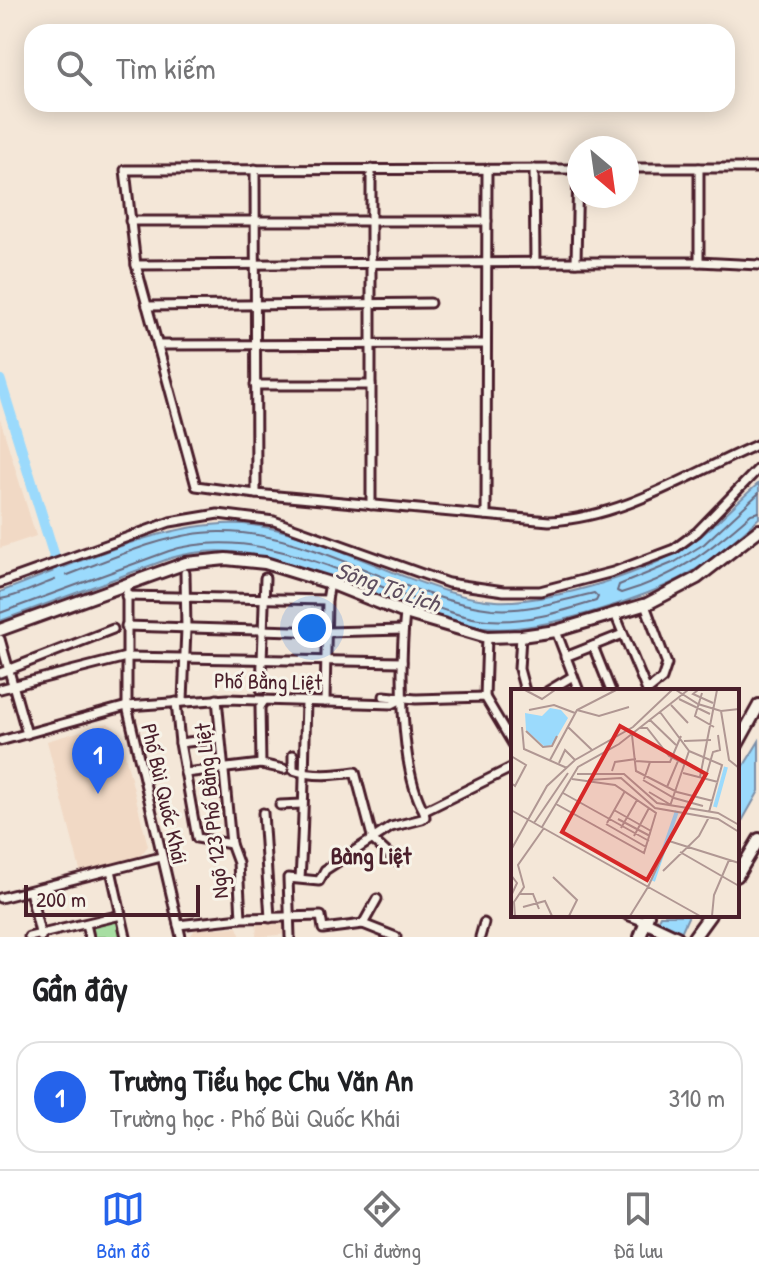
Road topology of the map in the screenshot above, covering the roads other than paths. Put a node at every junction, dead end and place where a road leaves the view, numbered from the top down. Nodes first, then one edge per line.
1 (639, 168) edge
2 (699, 168) junction
3 (759, 168) edge
4 (255, 169) junction
5 (371, 169) junction
6 (487, 169) junction
7 (534, 169) junction
8 (567, 169) edge
9 (578, 208) edge
10 (130, 221) junction
11 (371, 221) junction
12 (487, 221) junction
13 (255, 222) junction
14 (535, 262) junction
15 (579, 262) junction
16 (699, 262) junction
17 (371, 263) junction
18 (487, 263) junction
19 (255, 264) junction
20 (136, 265) junction
21 (759, 265) edge
22 (255, 303) junction
23 (371, 303) junction
24 (430, 303) dead end
25 (147, 306) junction
26 (255, 344) junction
27 (371, 344) junction
28 (486, 344) junction
29 (158, 345) junction
30 (255, 385) junction
31 (371, 385) junction
32 (759, 444) edge
33 (759, 468) edge
34 (256, 494) junction
35 (371, 505) junction
36 (486, 515) junction
37 (759, 530) edge
38 (185, 573) dead end
39 (265, 578) dead end
40 (0, 583) edge
41 (127, 583) junction
42 (330, 583) junction
43 (126, 596) junction
44 (186, 597) junction
45 (263, 600) junction
46 (327, 600) junction
47 (645, 605) junction
48 (405, 613) junction
49 (615, 614) junction
50 (126, 626) junction
51 (113, 629) dead end
52 (186, 629) junction
53 (0, 630) edge
54 (403, 630) junction
55 (262, 631) junction
56 (556, 631) junction
57 (326, 632) junction
58 (623, 634) junction
59 (521, 636) junction
60 (487, 637) junction
61 (0, 639) edge
62 (593, 646) junction
63 (126, 657) junction
64 (565, 657) junction
65 (184, 658) junction
66 (262, 661) junction
67 (326, 661) junction
68 (402, 662) junction
69 (4, 672) edge
70 (573, 676) junction
71 (13, 686) junction
72 (0, 689) edge
73 (261, 689) dead end
74 (524, 689) edge
75 (551, 689) edge
76 (578, 689) edge
77 (610, 689) edge
78 (646, 689) edge
79 (650, 689) edge
80 (384, 696) dead end
81 (485, 697) junction
82 (217, 699) junction
83 (402, 699) junction
84 (180, 701) junction
85 (264, 701) junction
86 (325, 702) junction
87 (306, 703) junction
88 (759, 705) edge
89 (127, 706) junction
90 (27, 734) junction
91 (220, 738) junction
92 (0, 741) edge
93 (511, 741) edge
94 (739, 741) edge
95 (180, 743) junction
96 (293, 755) dead end
97 (261, 764) junction
98 (225, 767) junction
99 (511, 768) edge
100 (284, 769) dead end
101 (185, 773) junction
102 (304, 774) junction
103 (302, 804) junction
104 (280, 805) dead end
105 (424, 811) junction
106 (263, 813) dead end
107 (759, 839) edge
108 (373, 840) junction
109 (231, 844) junction
110 (161, 857) junction
111 (397, 862) dead end
112 (111, 870) junction
113 (739, 873) edge
114 (300, 878) junction
115 (30, 891) junction
116 (0, 898) edge
117 (377, 899) dead end
118 (121, 915) junction
119 (288, 917) junction
120 (709, 917) edge
121 (241, 918) junction
122 (270, 918) junction
123 (647, 921) edge
124 (484, 923) dead end
125 (86, 924) junction
126 (363, 924) junction
127 (178, 925) junction
128 (377, 933) edge
129 (41, 936) edge
130 (29, 937) edge
131 (89, 937) edge
132 (126, 937) edge
133 (181, 937) edge
134 (290, 937) edge
135 (396, 937) edge
136 (480, 937) edge
137 (640, 937) edge
138 (677, 937) edge
139 (694, 937) edge

1 - 2 street
2 - 3 street
2 - 16 street
4 - 5 street
4 - 10 street
4 - 13 street
5 - 6 street
5 - 11 street
6 - 7 street
6 - 12 street
7 - 8 street
7 - 14 street
9 - 15 street
10 - 13 street
10 - 20 street
11 - 12 street
11 - 13 street
11 - 17 street
12 - 18 street
13 - 19 street
14 - 15 street
14 - 18 street
15 - 16 street
16 - 21 street
17 - 18 street
17 - 19 street
17 - 23 street
18 - 28 street
19 - 20 street
19 - 22 street
20 - 25 street
22 - 23 street
22 - 25 street
22 - 26 street
23 - 24 street
23 - 27 street
25 - 29 street
26 - 27 street
26 - 29 street
26 - 30 street
27 - 28 street
27 - 31 street
28 - 36 street
29 - 34 street
30 - 31 street
30 - 34 street
31 - 35 street
32 - 36 street
33 - 40 street
34 - 35 street
35 - 36 street
37 - 47 street
38 - 44 street
39 - 45 street
41 - 42 street
41 - 43 street, Phố Bùi Quốc Khái
41 - 53 street
42 - 46 street
42 - 48 street
43 - 44 street
43 - 50 street, Phố Bùi Quốc Khái
44 - 45 street
44 - 52 street
45 - 46 street
45 - 55 street
46 - 57 street
47 - 49 street
47 - 79 street
48 - 54 street
48 - 60 street
49 - 56 street
49 - 58 street
50 - 52 street
50 - 63 street, Phố Bùi Quốc Khái
51 - 69 street
52 - 55 street
52 - 65 street
54 - 57 street
54 - 68 street
55 - 57 street
55 - 66 street
56 - 59 street
56 - 64 street
57 - 67 street
58 - 62 street
58 - 78 street
59 - 60 street
59 - 74 street
60 - 81 street
61 - 69 street
62 - 64 street
62 - 77 street
63 - 65 street
63 - 71 street
63 - 89 street, Phố Bùi Quốc Khái
64 - 70 street
65 - 66 street
65 - 84 street
66 - 67 street
66 - 73 street
67 - 68 street
67 - 86 street
68 - 83 street
69 - 71 street
70 - 75 street
70 - 76 street
71 - 72 street
71 - 90 street
80 - 83 street
81 - 83 street, Phố Bằng Liệt
81 - 93 street
82 - 84 street, Phố Bằng Liệt
82 - 85 street, Phố Bằng Liệt
82 - 91 street, Ngõ 123 Phố Bằng Liệt
83 - 86 street, Phố Bằng Liệt
83 - 105 street
84 - 89 street, Phố Bằng Liệt
84 - 95 street
85 - 87 street, Phố Bằng Liệt
85 - 97 street
86 - 87 street, Phố Bằng Liệt
87 - 102 street
88 - 94 street
89 - 90 street, Phố Bằng Liệt
89 - 110 street, Phố Bùi Quốc Khái
90 - 92 street, Phố Bằng Liệt
91 - 95 street
91 - 98 street, Ngõ 123 Phố Bằng Liệt
95 - 101 street
96 - 102 street
97 - 98 street
97 - 100 street
98 - 101 street
98 - 109 street, Ngõ 123 Phố Bằng Liệt
99 - 105 street
101 - 109 street
102 - 103 street
102 - 108 street
103 - 104 street
103 - 114 street
105 - 108 street
106 - 122 street
107 - 113 street
108 - 111 street
108 - 114 street
109 - 121 street, Ngõ 123 Phố Bằng Liệt
110 - 112 street
110 - 127 street, Phố Bùi Quốc Khái
112 - 115 street
112 - 118 street
114 - 119 street
115 - 116 street
115 - 129 street
117 - 126 street
118 - 125 street
118 - 132 street
119 - 122 street, Ngõ 123 Phố Bằng Liệt
119 - 126 street, Ngõ 123 Phố Bằng Liệt
119 - 134 street
120 - 139 street
121 - 122 street, Ngõ 123 Phố Bằng Liệt
121 - 127 street
123 - 137 street
123 - 138 street
124 - 136 street
125 - 129 street
125 - 131 street
126 - 128 street
127 - 133 street, Phố Bùi Quốc Khái
128 - 135 street
129 - 130 street

